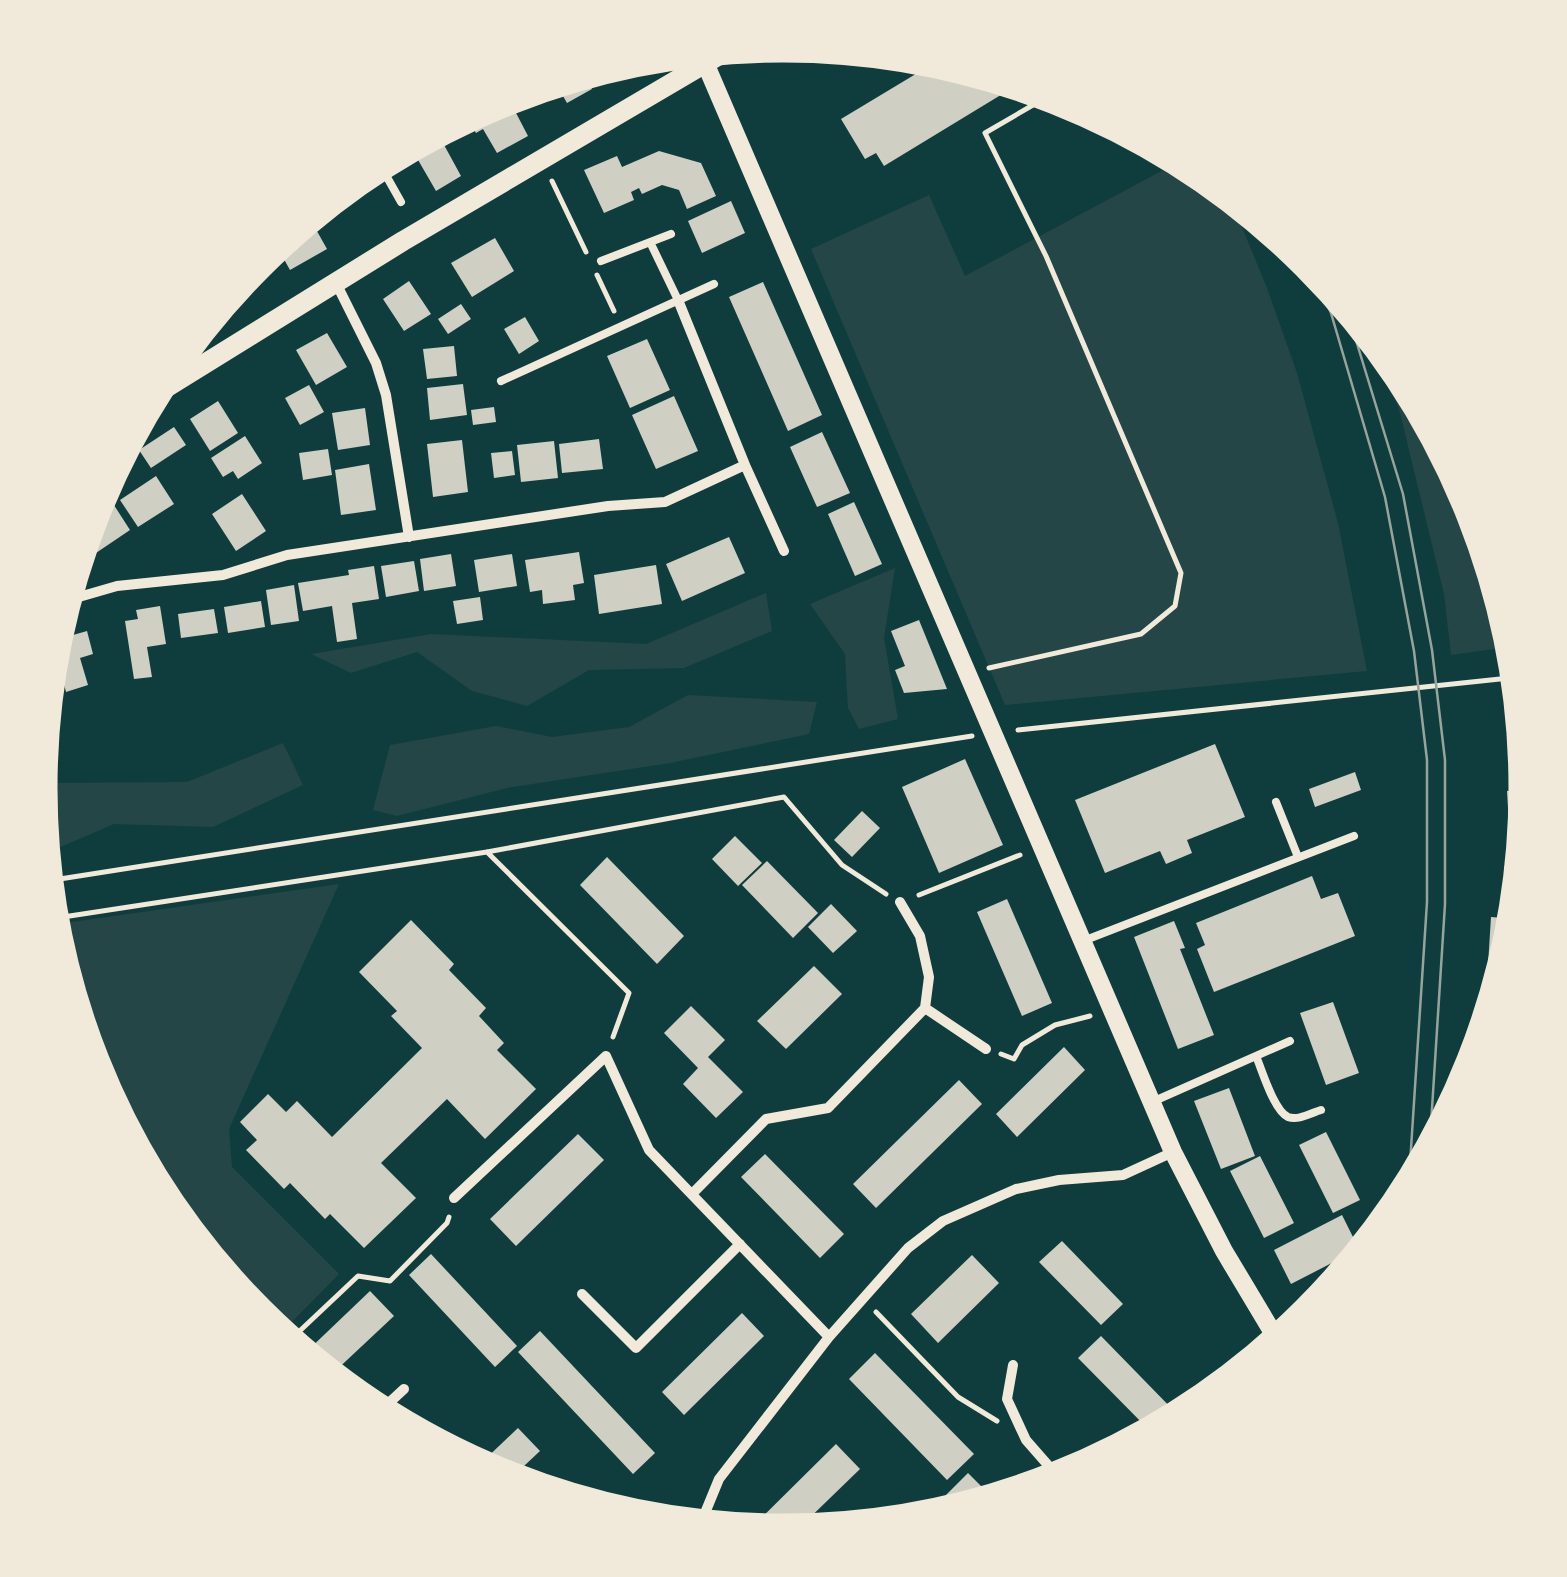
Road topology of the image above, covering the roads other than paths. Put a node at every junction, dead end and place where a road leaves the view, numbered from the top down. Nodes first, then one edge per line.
1 (706, 64) edge
2 (689, 66) edge
3 (388, 178) edge
4 (402, 202) dead end
5 (670, 234) dead end
6 (650, 242) junction
7 (601, 261) dead end
8 (336, 284) junction
9 (714, 284) dead end
10 (678, 300) junction
11 (191, 366) edge
12 (194, 372) junction
13 (182, 379) edge
14 (501, 381) dead end
15 (745, 465) junction
16 (408, 537) junction
17 (784, 551) dead end
18 (81, 596) edge
19 (1276, 802) dead end
20 (1354, 836) dead end
21 (1298, 858) junction
22 (900, 902) road end
23 (1082, 941) junction
24 (926, 1008) junction
25 (1290, 1041) dead end
26 (986, 1049) road end
27 (1256, 1056) junction
28 (1152, 1103) junction
29 (1321, 1110) dead end
30 (1173, 1152) junction
31 (692, 1194) junction
32 (454, 1198) road end
33 (740, 1244) junction
34 (582, 1294) dead end
35 (1270, 1330) edge
36 (830, 1337) junction
37 (1013, 1364) dead end
38 (404, 1389) dead end
39 (391, 1402) edge
40 (1049, 1467) edge
41 (705, 1512) edge

1 - 23 street
2 - 8 main road
3 - 4 lane
5 - 6 lane
6 - 7 lane
6 - 10 lane
8 - 12 main road
8 - 16 street
9 - 10 lane
10 - 14 lane
10 - 15 street
11 - 12 street
12 - 13 main road
15 - 16 street
15 - 17 street
16 - 18 street
19 - 21 lane
20 - 21 lane
21 - 23 lane
22 - 24 street
23 - 28 street
24 - 26 street
24 - 31 street
25 - 27 lane
27 - 28 lane
27 - 29 lane
28 - 30 street
30 - 35 street
30 - 36 street
31 - 32 street
31 - 33 street
33 - 34 street
33 - 36 street
36 - 41 street
37 - 40 street
38 - 39 street

